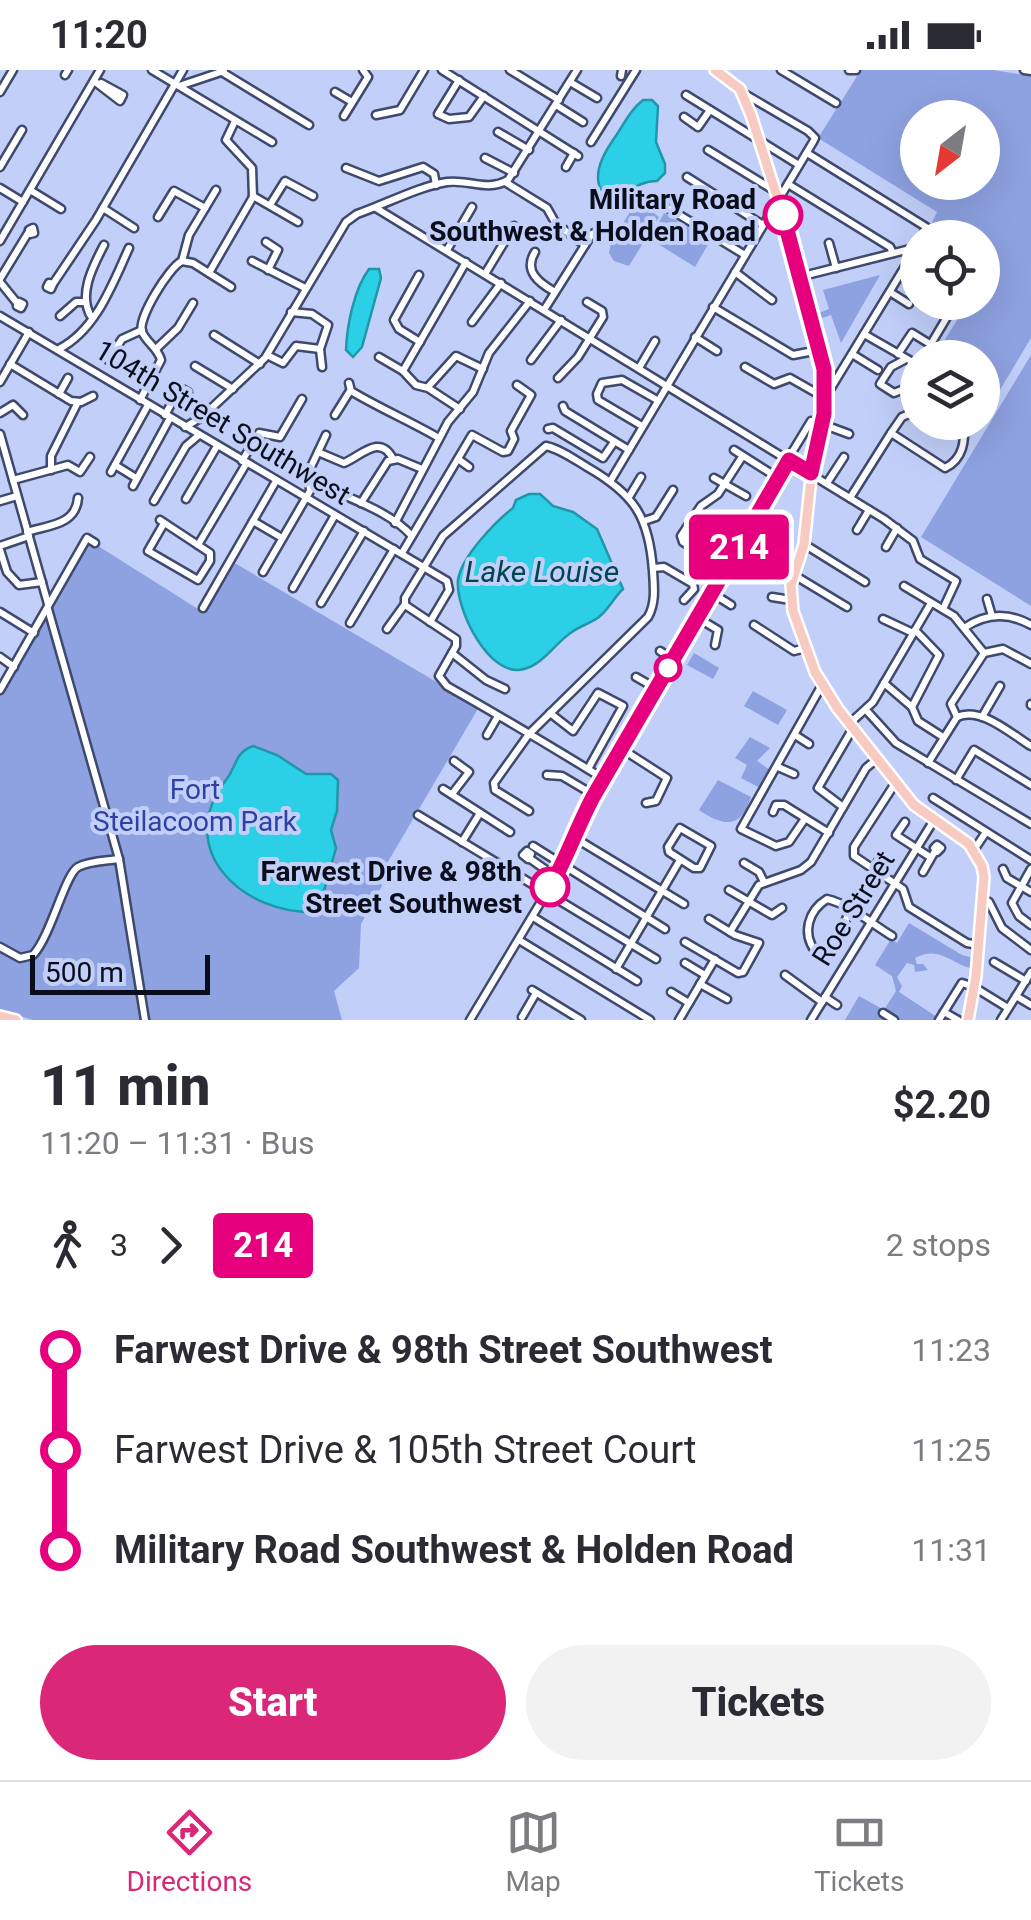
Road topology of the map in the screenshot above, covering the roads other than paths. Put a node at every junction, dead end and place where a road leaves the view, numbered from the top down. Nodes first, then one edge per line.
1 (100, 70) edge
2 (152, 70) edge
3 (183, 70) edge
4 (424, 70) edge
5 (510, 70) edge
6 (577, 70) edge
7 (636, 70) edge
8 (781, 70) edge
9 (0, 71) edge
10 (224, 71) edge
11 (445, 71) edge
12 (713, 71) edge
13 (365, 72) edge
14 (11, 73) edge
15 (459, 80) junction
16 (570, 82) junction
17 (176, 84) junction
18 (0, 92) edge
19 (335, 92) dead end
20 (743, 93) junction
21 (686, 95) dead end
22 (484, 96) junction
23 (597, 98) dead end
24 (352, 102) junction
25 (558, 103) junction
26 (836, 103) dead end
27 (710, 110) junction
28 (376, 114) dead end
29 (344, 116) dead end
30 (684, 117) dead end
31 (235, 120) junction
32 (583, 122) dead end
33 (309, 125) dead end
34 (22, 130) dead end
35 (541, 130) junction
36 (498, 132) dead end
37 (760, 141) junction
38 (272, 142) dead end
39 (591, 142) dead end
40 (529, 150) junction
41 (708, 150) dead end
42 (807, 153) junction
43 (485, 158) dead end
44 (799, 165) junction
45 (0, 166) edge
46 (346, 168) dead end
47 (566, 168) dead end
48 (514, 173) junction
49 (686, 177) dead end
50 (505, 182) junction
51 (788, 184) junction
52 (436, 185) junction
53 (0, 188) edge
54 (30, 190) junction
55 (216, 190) dead end
56 (254, 196) junction
57 (313, 196) dead end
58 (23, 202) junction
59 (777, 202) junction
60 (385, 204) junction
61 (270, 205) junction
62 (472, 206) dead end
63 (103, 208) junction
64 (205, 208) junction
65 (376, 208) junction
66 (668, 208) dead end
67 (62, 209) dead end
68 (454, 212) dead end
69 (390, 216) junction
70 (158, 217) dead end
71 (465, 219) junction
72 (916, 220) edge
73 (298, 222) dead end
74 (763, 225) junction
75 (514, 226) dead end
76 (134, 228) dead end
77 (605, 228) dead end
78 (28, 233) dead end
79 (0, 241) edge
80 (266, 242) dead end
81 (830, 243) dead end
82 (585, 244) junction
83 (104, 246) dead end
84 (129, 248) dead end
85 (447, 250) junction
86 (900, 251) edge
87 (536, 252) dead end
88 (893, 253) junction
89 (745, 255) junction
90 (252, 261) dead end
91 (182, 262) junction
92 (466, 262) junction
93 (836, 268) junction
94 (268, 270) junction
95 (734, 272) junction
96 (209, 273) junction
97 (485, 274) junction
98 (419, 275) dead end
99 (900, 275) edge
100 (799, 277) junction
101 (0, 280) edge
102 (500, 283) junction
103 (53, 284) dead end
104 (231, 286) dead end
105 (305, 288) junction
106 (555, 292) junction
107 (890, 292) junction
108 (900, 298) edge
109 (772, 300) dead end
110 (530, 301) junction
111 (85, 302) junction
112 (587, 302) dead end
113 (18, 303) dead end
114 (193, 303) dead end
115 (713, 307) junction
116 (544, 310) junction
117 (291, 312) junction
118 (0, 316) edge
119 (60, 316) dead end
120 (92, 318) junction
121 (560, 320) junction
122 (944, 320) edge
123 (472, 322) dead end
124 (142, 330) junction
125 (29, 332) junction
126 (864, 334) junction
127 (214, 336) dead end
128 (695, 337) junction
129 (591, 338) junction
130 (420, 342) junction
131 (655, 342) dead end
132 (156, 349) junction
133 (320, 349) junction
134 (58, 350) junction
135 (819, 350) junction
136 (717, 351) dead end
137 (852, 354) junction
138 (898, 354) joint
139 (266, 355) junction
140 (379, 357) dead end
141 (108, 360) dead end
142 (531, 360) dead end
143 (900, 363) edge
144 (10, 364) junction
145 (260, 364) junction
146 (195, 366) dead end
147 (745, 367) dead end
148 (322, 368) dead end
149 (639, 368) junction
150 (484, 369) junction
151 (878, 370) dead end
152 (403, 371) junction
153 (68, 378) dead end
154 (558, 378) dead end
155 (0, 382) edge
156 (666, 384) junction
157 (517, 385) dead end
158 (180, 388) dead end
159 (233, 388) junction
160 (428, 388) junction
161 (900, 391) edge
162 (59, 394) junction
163 (825, 394) junction
164 (93, 396) dead end
165 (302, 398) dead end
166 (657, 400) junction
167 (78, 402) junction
168 (144, 403) junction
169 (563, 406) dead end
170 (460, 410) junction
171 (0, 413) edge
172 (24, 415) dead end
173 (335, 415) dead end
174 (167, 417) junction
175 (900, 420) edge
176 (810, 421) dead end
177 (822, 424) junction
178 (642, 426) junction
179 (185, 427) junction
180 (548, 428) dead end
181 (891, 433) junction
182 (0, 434) edge
183 (326, 434) dead end
184 (849, 434) dead end
185 (199, 435) junction
186 (439, 438) junction
187 (900, 439) edge
188 (902, 440) edge
189 (965, 440) edge
190 (614, 442) junction
191 (217, 446) junction
192 (628, 450) junction
193 (734, 450) dead end
194 (318, 452) junction
195 (742, 457) junction
196 (844, 457) dead end
197 (90, 458) dead end
198 (393, 459) junction
199 (458, 459) junction
200 (788, 460) junction
201 (244, 463) junction
202 (4, 465) edge
203 (469, 468) dead end
204 (422, 469) junction
205 (51, 470) junction
206 (811, 473) junction
207 (310, 478) junction
208 (640, 478) dead end
209 (714, 478) dead end
210 (778, 478) junction
211 (13, 480) junction
212 (611, 480) junction
213 (276, 481) junction
214 (827, 483) junction
215 (724, 484) junction
216 (672, 490) dead end
217 (17, 496) junction
218 (746, 496) dead end
219 (628, 497) junction
220 (78, 498) dead end
221 (306, 498) junction
222 (850, 498) junction
223 (186, 499) dead end
224 (0, 501) edge
225 (154, 501) dead end
226 (361, 503) junction
227 (870, 510) junction
228 (335, 515) junction
229 (757, 515) junction
230 (253, 521) junction
231 (644, 521) junction
232 (395, 523) junction
233 (772, 524) dead end
234 (897, 528) junction
235 (725, 529) dead end
236 (858, 530) dead end
237 (364, 532) junction
238 (28, 534) junction
239 (412, 536) junction
240 (282, 538) junction
241 (744, 538) junction
242 (91, 540) dead end
243 (804, 544) junction
244 (198, 545) junction
245 (0, 547) edge
246 (886, 547) dead end
247 (760, 548) junction
248 (398, 551) junction
249 (709, 557) junction
250 (778, 563) dead end
251 (2, 565) edge
252 (750, 565) dead end
253 (424, 566) junction
254 (653, 568) junction
255 (726, 568) junction
256 (263, 572) dead end
257 (794, 575) junction
258 (42, 582) junction
259 (865, 582) dead end
260 (904, 586) dead end
261 (292, 588) dead end
262 (712, 593) junction
263 (772, 597) dead end
264 (987, 599) dead end
265 (684, 600) dead end
266 (791, 600) junction
267 (931, 602) junction
268 (321, 603) dead end
269 (405, 604) junction
270 (730, 605) dead end
271 (48, 607) junction
272 (847, 607) dead end
273 (203, 608) dead end
274 (943, 610) junction
275 (0, 612) edge
276 (992, 616) junction
277 (698, 618) junction
278 (883, 619) dead end
279 (430, 622) junction
280 (350, 623) dead end
281 (754, 625) dead end
282 (1031, 625) edge
283 (964, 628) junction
284 (387, 629) dead end
285 (914, 632) junction
286 (34, 633) junction
287 (715, 645) dead end
288 (806, 648) junction
289 (660, 651) dead end
290 (452, 653) junction
291 (984, 653) junction
292 (0, 656) edge
293 (673, 659) junction
294 (1031, 664) edge
295 (14, 668) junction
296 (636, 676) dead end
297 (884, 683) junction
298 (822, 685) junction
299 (1000, 686) dead end
300 (505, 689) dead end
301 (657, 689) junction
302 (0, 690) edge
303 (912, 707) junction
304 (866, 710) junction
305 (550, 713) junction
306 (498, 716) junction
307 (957, 716) junction
308 (982, 716) junction
309 (851, 726) junction
310 (530, 734) junction
311 (486, 735) dead end
312 (795, 735) junction
313 (943, 737) junction
314 (809, 744) dead end
315 (1031, 746) edge
316 (622, 749) junction
317 (877, 759) junction
318 (454, 761) dead end
319 (928, 763) junction
320 (778, 767) junction
321 (588, 769) junction
322 (794, 774) dead end
323 (547, 776) dead end
324 (604, 779) junction
325 (956, 780) junction
326 (896, 782) junction
327 (1031, 785) edge
328 (443, 789) dead end
329 (452, 794) junction
330 (594, 795) junction
331 (933, 798) dead end
332 (646, 803) dead end
333 (843, 806) junction
334 (529, 811) dead end
335 (773, 812) dead end
336 (480, 813) junction
337 (418, 816) dead end
338 (804, 820) junction
339 (934, 820) junction
340 (905, 822) dead end
341 (1031, 824) edge
342 (510, 832) dead end
343 (986, 832) junction
344 (829, 833) junction
345 (575, 838) junction
346 (462, 842) junction
347 (533, 846) dead end
348 (916, 849) junction
349 (974, 850) junction
350 (529, 858) dead end
351 (880, 858) dead end
352 (119, 859) junction
353 (680, 860) junction
354 (1031, 860) edge
355 (744, 863) dead end
356 (563, 865) junction
357 (1031, 868) edge
358 (1003, 869) dead end
359 (873, 870) junction
360 (923, 872) dead end
361 (556, 877) junction
362 (764, 882) junction
363 (895, 884) junction
364 (1020, 886) junction
365 (729, 890) dead end
366 (661, 891) junction
367 (548, 892) junction
368 (1031, 892) edge
369 (982, 899) junction
370 (748, 902) junction
371 (684, 904) dead end
372 (782, 908) dead end
373 (850, 910) junction
374 (646, 916) junction
375 (533, 917) junction
376 (709, 918) dead end
377 (870, 923) junction
378 (1031, 925) edge
379 (665, 929) dead end
380 (730, 932) junction
381 (892, 936) dead end
382 (808, 938) junction
383 (798, 939) dead end
384 (518, 940) junction
385 (631, 942) junction
386 (685, 942) dead end
387 (979, 945) junction
388 (0, 947) edge
389 (1031, 950) edge
390 (656, 959) dead end
391 (715, 959) junction
392 (994, 962) dead end
393 (684, 963) dead end
394 (616, 969) junction
395 (1031, 972) edge
396 (706, 975) junction
397 (786, 975) dead end
398 (636, 981) dead end
399 (1026, 981) junction
400 (700, 984) junction
401 (971, 986) junction
402 (670, 992) dead end
403 (1016, 996) junction
404 (727, 1000) dead end
405 (823, 1000) junction
406 (689, 1002) junction
407 (837, 1005) dead end
408 (1031, 1005) edge
409 (1008, 1008) junction
410 (944, 1012) junction
411 (884, 1013) dead end
412 (0, 1016) edge
413 (632, 1016) edge
414 (522, 1017) dead end
415 (474, 1019) edge
416 (16, 1020) edge
417 (144, 1020) edge
418 (580, 1020) edge
419 (650, 1020) edge
420 (679, 1020) edge
421 (811, 1020) edge
422 (894, 1020) edge
423 (939, 1020) edge
424 (958, 1020) edge
425 (968, 1020) edge
426 (1001, 1020) edge

1 - 54 street
2 - 17 street
3 - 17 street
4 - 28 street
5 - 25 street
6 - 16 street
7 - 39 street
8 - 26 street
9 - 14 street
10 - 17 street
10 - 33 street
11 - 15 street
12 - 20 main road
13 - 24 street
14 - 18 street
15 - 22 street
15 - 22 street
16 - 23 street
16 - 25 street
17 - 31 street
17 - 63 street
19 - 24 street
20 - 37 main road
20 - 42 street
21 - 27 street
22 - 35 street
24 - 29 street
25 - 32 street
25 - 35 street
27 - 30 street
27 - 37 street
31 - 38 street
31 - 56 street
34 - 45 street
35 - 40 street
35 - 47 street
36 - 40 street
37 - 44 street
37 - 59 main road
40 - 48 street
41 - 59 street
42 - 44 street
42 - 72 street
43 - 48 street
44 - 51 street
46 - 52 street
48 - 50 street
49 - 74 street
50 - 52 street
50 - 82 street
51 - 59 street
51 - 88 street
52 - 60 street
53 - 58 street
54 - 58 street
54 - 67 street
55 - 64 street
56 - 61 street
56 - 96 street
57 - 61 street
58 - 79 street
59 - 74 street
59 - 100 main road
60 - 65 street
60 - 69 street
61 - 73 street
62 - 71 street
63 - 76 street
63 - 103 street
64 - 70 street
64 - 91 street
65 - 69 street
65 - 105 street
66 - 89 street
68 - 71 street
69 - 85 street
71 - 85 street
74 - 89 street
75 - 97 street
77 - 82 street
78 - 101 street
80 - 94 street
81 - 93 street
82 - 106 street
83 - 111 street
84 - 120 street
85 - 92 street
86 - 88 street
87 - 106 street
88 - 93 street
89 - 95 street
90 - 94 street
91 - 96 street
91 - 124 street
92 - 97 street
92 - 130 street
93 - 100 street
94 - 105 street
95 - 109 street
95 - 115 street
96 - 104 street
97 - 102 street
98 - 130 street
99 - 107 street
100 - 135 main road
101 - 113 street
102 - 110 street
102 - 123 street
105 - 117 street
106 - 116 street
107 - 108 street
107 - 126 street
110 - 116 street
110 - 150 street
111 - 119 street
111 - 120 street
112 - 129 street
114 - 132 street
115 - 128 street
115 - 135 street
116 - 121 street
117 - 133 street
117 - 139 street
118 - 125 street, 104th Street Southwest
120 - 134 street
121 - 129 street
121 - 142 street
122 - 138 street
124 - 132 street
124 - 141 street
125 - 134 street, 104th Street Southwest
125 - 144 street
126 - 137 street
126 - 138 street
127 - 145 street
128 - 136 street
128 - 156 street
129 - 149 street
129 - 154 street
130 - 152 street
131 - 149 street
132 - 168 street
133 - 139 street
133 - 148 street
134 - 168 street, 104th Street Southwest
135 - 163 main road
137 - 151 street
137 - 163 street
139 - 145 street
140 - 152 street
143 - 161 street
144 - 155 street
144 - 162 street
145 - 159 street
146 - 159 street
147 - 163 street
149 - 156 street
150 - 160 street
150 - 170 street
152 - 160 street
153 - 162 street
156 - 166 street
156 - 200 street
157 - 199 street
158 - 174 street
159 - 179 street
160 - 170 street
162 - 167 street
163 - 177 main road
164 - 167 street
165 - 201 street
166 - 178 street
166 - 178 street
167 - 205 street
168 - 174 street, 104th Street Southwest
168 - 174 street
169 - 190 street
170 - 186 street
171 - 172 street
173 - 186 street
174 - 179 street, 104th Street Southwest
175 - 181 street
176 - 200 street
177 - 184 street
177 - 206 main road
178 - 192 street
179 - 185 street, 104th Street Southwest
180 - 190 street
181 - 187 street
181 - 222 street
182 - 202 street
183 - 194 street
185 - 191 street, 104th Street Southwest
185 - 225 street
186 - 204 street
188 - 189 street
190 - 192 street
191 - 201 street, 104th Street Southwest
191 - 223 street
192 - 212 street
193 - 195 street
194 - 198 street
194 - 207 street
195 - 210 street
195 - 215 street
196 - 214 street
197 - 205 street
198 - 204 street
198 - 226 street
199 - 203 street
199 - 239 street
200 - 206 street
200 - 210 street
201 - 213 street, 104th Street Southwest
201 - 244 street
202 - 211 street
204 - 232 street
205 - 211 street
206 - 214 street
206 - 243 main road
207 - 221 street
207 - 226 street
208 - 219 street
209 - 215 street
210 - 229 street
211 - 217 street
212 - 219 street
212 - 253 street
213 - 221 street, 104th Street Southwest
213 - 230 street
214 - 222 street
215 - 218 street
215 - 249 street
216 - 231 street
217 - 224 street
217 - 238 street
219 - 231 street
220 - 238 street
221 - 228 street, 104th Street Southwest
221 - 240 street
222 - 227 street
226 - 232 street
227 - 234 street
227 - 236 street
228 - 237 street, 104th Street Southwest
228 - 261 street
229 - 233 street
229 - 241 street
230 - 240 street
230 - 273 street
231 - 254 street
232 - 239 street
234 - 246 street
234 - 274 street
235 - 249 street
237 - 248 street, 104th Street Southwest
237 - 268 street
238 - 245 street
238 - 258 street
239 - 248 street
240 - 256 street
241 - 247 street
241 - 255 street
242 - 271 street
243 - 257 main road
243 - 259 street
244 - 244 street
245 - 251 street
247 - 250 street
247 - 252 street
248 - 253 street, 104th Street Southwest
248 - 280 street
249 - 255 street
251 - 258 street
253 - 269 street
253 - 279 street
254 - 265 street
254 - 305 street
255 - 262 street
257 - 266 main road
257 - 272 street
258 - 271 street
260 - 267 street
262 - 270 street
262 - 277 street
263 - 266 street
264 - 276 street
266 - 288 main road
267 - 274 street
267 - 285 street
269 - 279 street
269 - 284 street
271 - 286 street
271 - 352 street
274 - 283 street
275 - 286 street
276 - 282 street
276 - 283 street
277 - 287 street
277 - 293 street
278 - 285 street
279 - 290 street
281 - 288 street
283 - 291 street
285 - 297 street
285 - 303 street
286 - 295 street
288 - 298 main road
289 - 293 street
290 - 300 street
290 - 306 street
291 - 294 street
291 - 307 street
292 - 295 street
293 - 301 street
295 - 302 street
296 - 301 street
297 - 303 street
297 - 304 street
298 - 309 main road
298 - 312 street
299 - 308 street
301 - 316 street
303 - 313 street
304 - 309 street
304 - 319 street
305 - 310 street
305 - 321 street
306 - 310 street
306 - 311 street
307 - 308 street
307 - 313 street
308 - 315 street
309 - 317 main road
309 - 333 street
310 - 321 street
310 - 334 street
312 - 314 street
312 - 320 street
313 - 319 street
316 - 324 street
316 - 332 street
317 - 326 main road
317 - 333 street
318 - 329 street
319 - 325 street
320 - 322 street
320 - 338 street
321 - 324 street
323 - 330 street
324 - 330 street
325 - 327 street
325 - 341 street
326 - 339 main road
326 - 359 street
328 - 329 street
329 - 336 street
330 - 345 street
331 - 343 street
333 - 344 street
335 - 338 street
336 - 342 street
336 - 346 street
337 - 346 street
338 - 344 street
339 - 348 street, Roe Street
339 - 349 main road
340 - 348 street
343 - 349 street
343 - 354 street
344 - 362 street
345 - 356 street
345 - 366 street
346 - 367 street
347 - 356 street
348 - 360 street
348 - 363 street, Roe Street
349 - 369 main road
350 - 361 street
351 - 359 street
352 - 388 street
352 - 417 street
353 - 353 street
353 - 366 street
355 - 362 street
356 - 361 street
356 - 374 street
357 - 364 street
358 - 364 street
359 - 363 street
361 - 367 street
362 - 370 street
363 - 377 street, Roe Street
363 - 387 street
364 - 368 street
364 - 378 street
365 - 370 street
366 - 371 street
366 - 374 street
367 - 375 street
367 - 385 street
369 - 387 main road
369 - 389 street
370 - 372 street
370 - 380 street
373 - 377 street
373 - 382 street
373 - 382 street
374 - 379 street
374 - 385 street
375 - 384 street
375 - 394 street
376 - 380 street
377 - 381 street
377 - 405 street, Roe Street
380 - 391 street
382 - 383 street
384 - 413 street
384 - 415 street
385 - 390 street
385 - 394 street
386 - 391 street
387 - 401 main road
391 - 396 street
392 - 399 street
393 - 396 street
394 - 398 street
395 - 399 street
396 - 400 street
397 - 405 street
399 - 403 street
400 - 404 street
400 - 406 street
401 - 409 street
401 - 410 street
401 - 425 main road
402 - 406 street
403 - 408 street
403 - 409 street
405 - 407 street
405 - 421 street, Roe Street
406 - 420 street
409 - 426 street
410 - 423 street
410 - 424 street
411 - 422 street
412 - 416 main road
413 - 419 street
414 - 418 street

